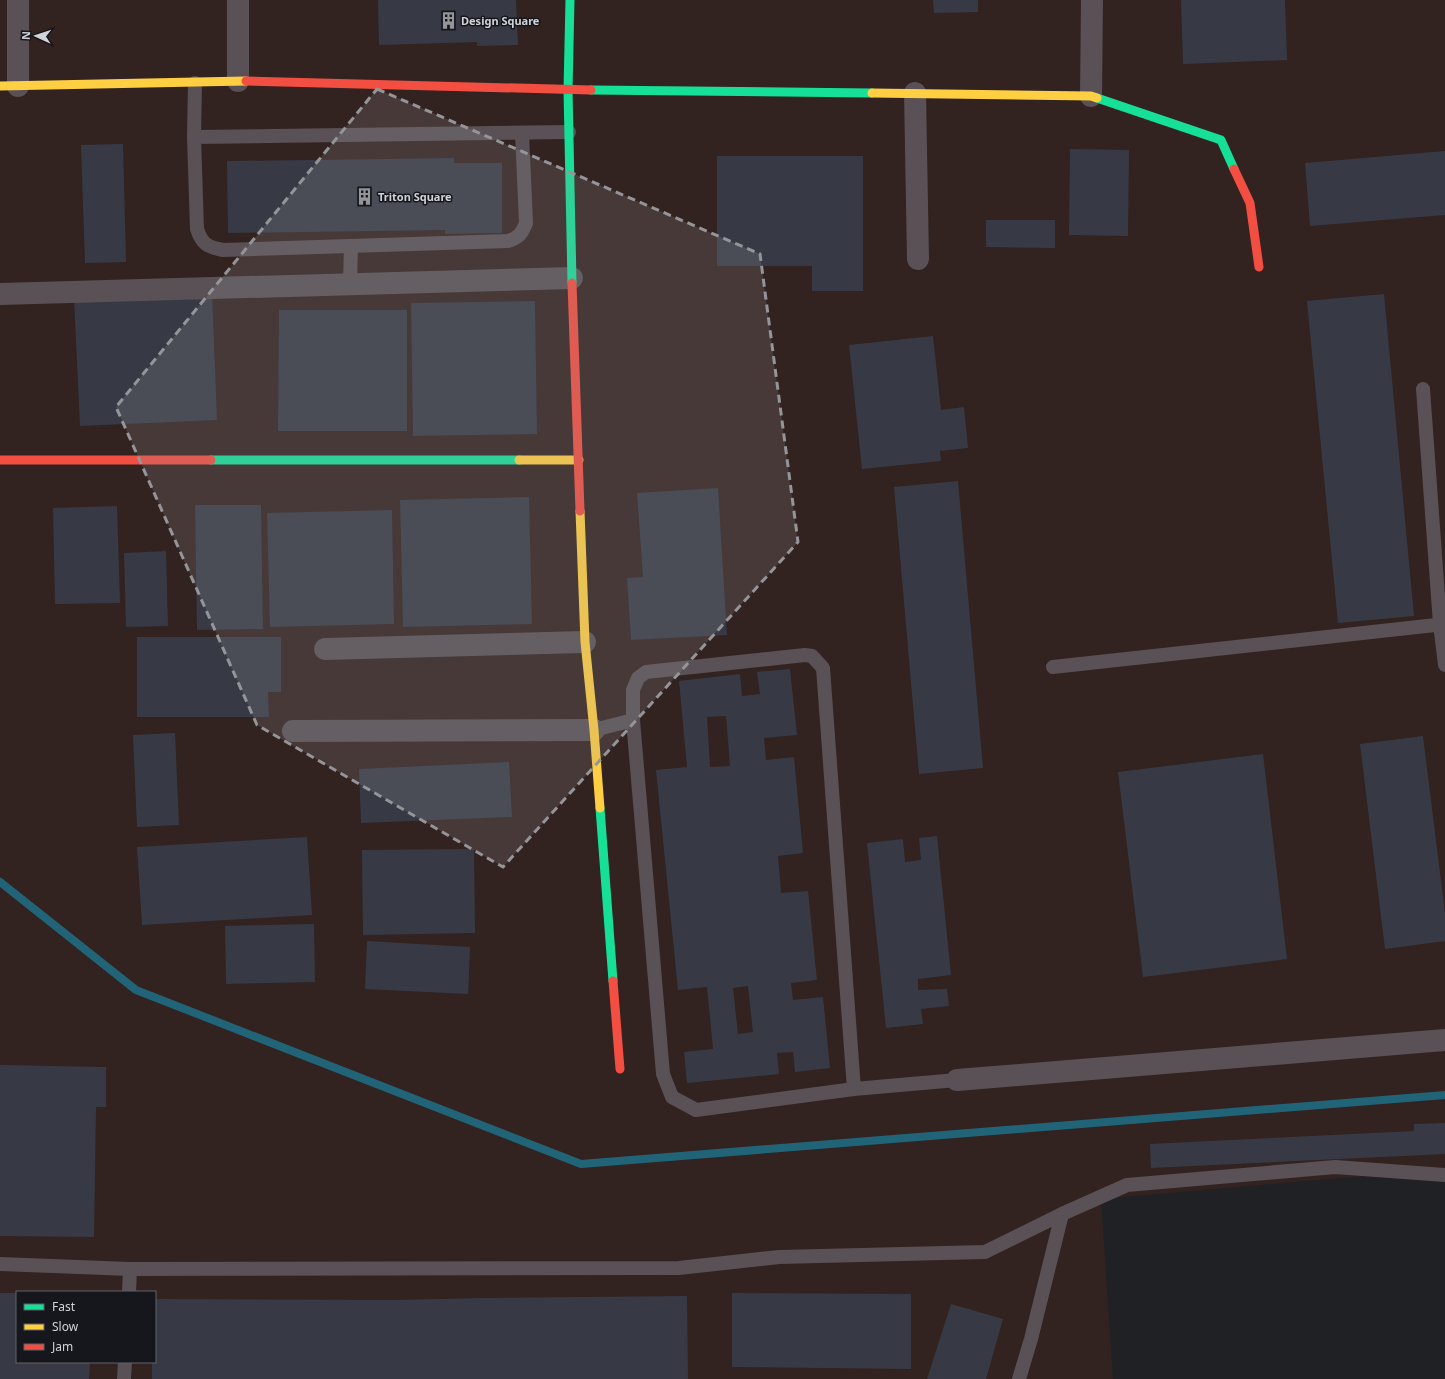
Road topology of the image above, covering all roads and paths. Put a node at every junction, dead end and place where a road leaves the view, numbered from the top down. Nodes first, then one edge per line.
1 (18, 0) edge
2 (238, 0) edge
3 (570, 0) edge
4 (1092, 0) edge
5 (238, 81) junction
6 (195, 83) junction
7 (9, 86) edge
8 (568, 90) junction
9 (915, 93) junction
10 (1091, 96) junction
11 (569, 132) junction
12 (522, 133) junction
13 (194, 137) junction
14 (351, 246) junction
15 (918, 258) dead end
16 (1259, 267) dead end
17 (572, 278) junction
18 (350, 284) junction
19 (0, 294) edge
20 (1423, 389) dead end
21 (0, 460) edge
22 (580, 460) junction
23 (1443, 624) edge
24 (585, 642) junction
25 (325, 649) dead end
26 (1445, 665) edge
27 (1053, 667) dead end
28 (633, 720) junction
29 (594, 730) junction
30 (294, 731) dead end
31 (1445, 1040) edge
32 (620, 1069) dead end
33 (957, 1080) joint
34 (854, 1088) junction
35 (1445, 1175) edge
36 (1062, 1214) junction
37 (0, 1264) edge
38 (130, 1269) junction
39 (129, 1291) edge
40 (125, 1363) edge
41 (124, 1379) edge
42 (1019, 1379) edge

1 - 7 street
2 - 5 street
3 - 8 street
4 - 10 street
5 - 6 street
5 - 8 street
6 - 7 street
6 - 13 lane
8 - 9 street
8 - 11 street
9 - 10 street
9 - 15 street
10 - 16 street
11 - 12 lane
11 - 17 street
12 - 13 lane
12 - 14 lane
13 - 14 lane
14 - 18 lane
17 - 18 street
17 - 22 street
18 - 19 street
20 - 23 lane
21 - 22 street
22 - 24 street
23 - 26 lane
23 - 27 lane
24 - 25 street
24 - 29 street
28 - 29 lane
28 - 34 lane
28 - 34 lane
29 - 30 street
29 - 32 street
31 - 33 street
33 - 34 lane
35 - 36 lane
36 - 38 lane
36 - 42 lane
37 - 38 lane
38 - 39 lane
40 - 41 lane

